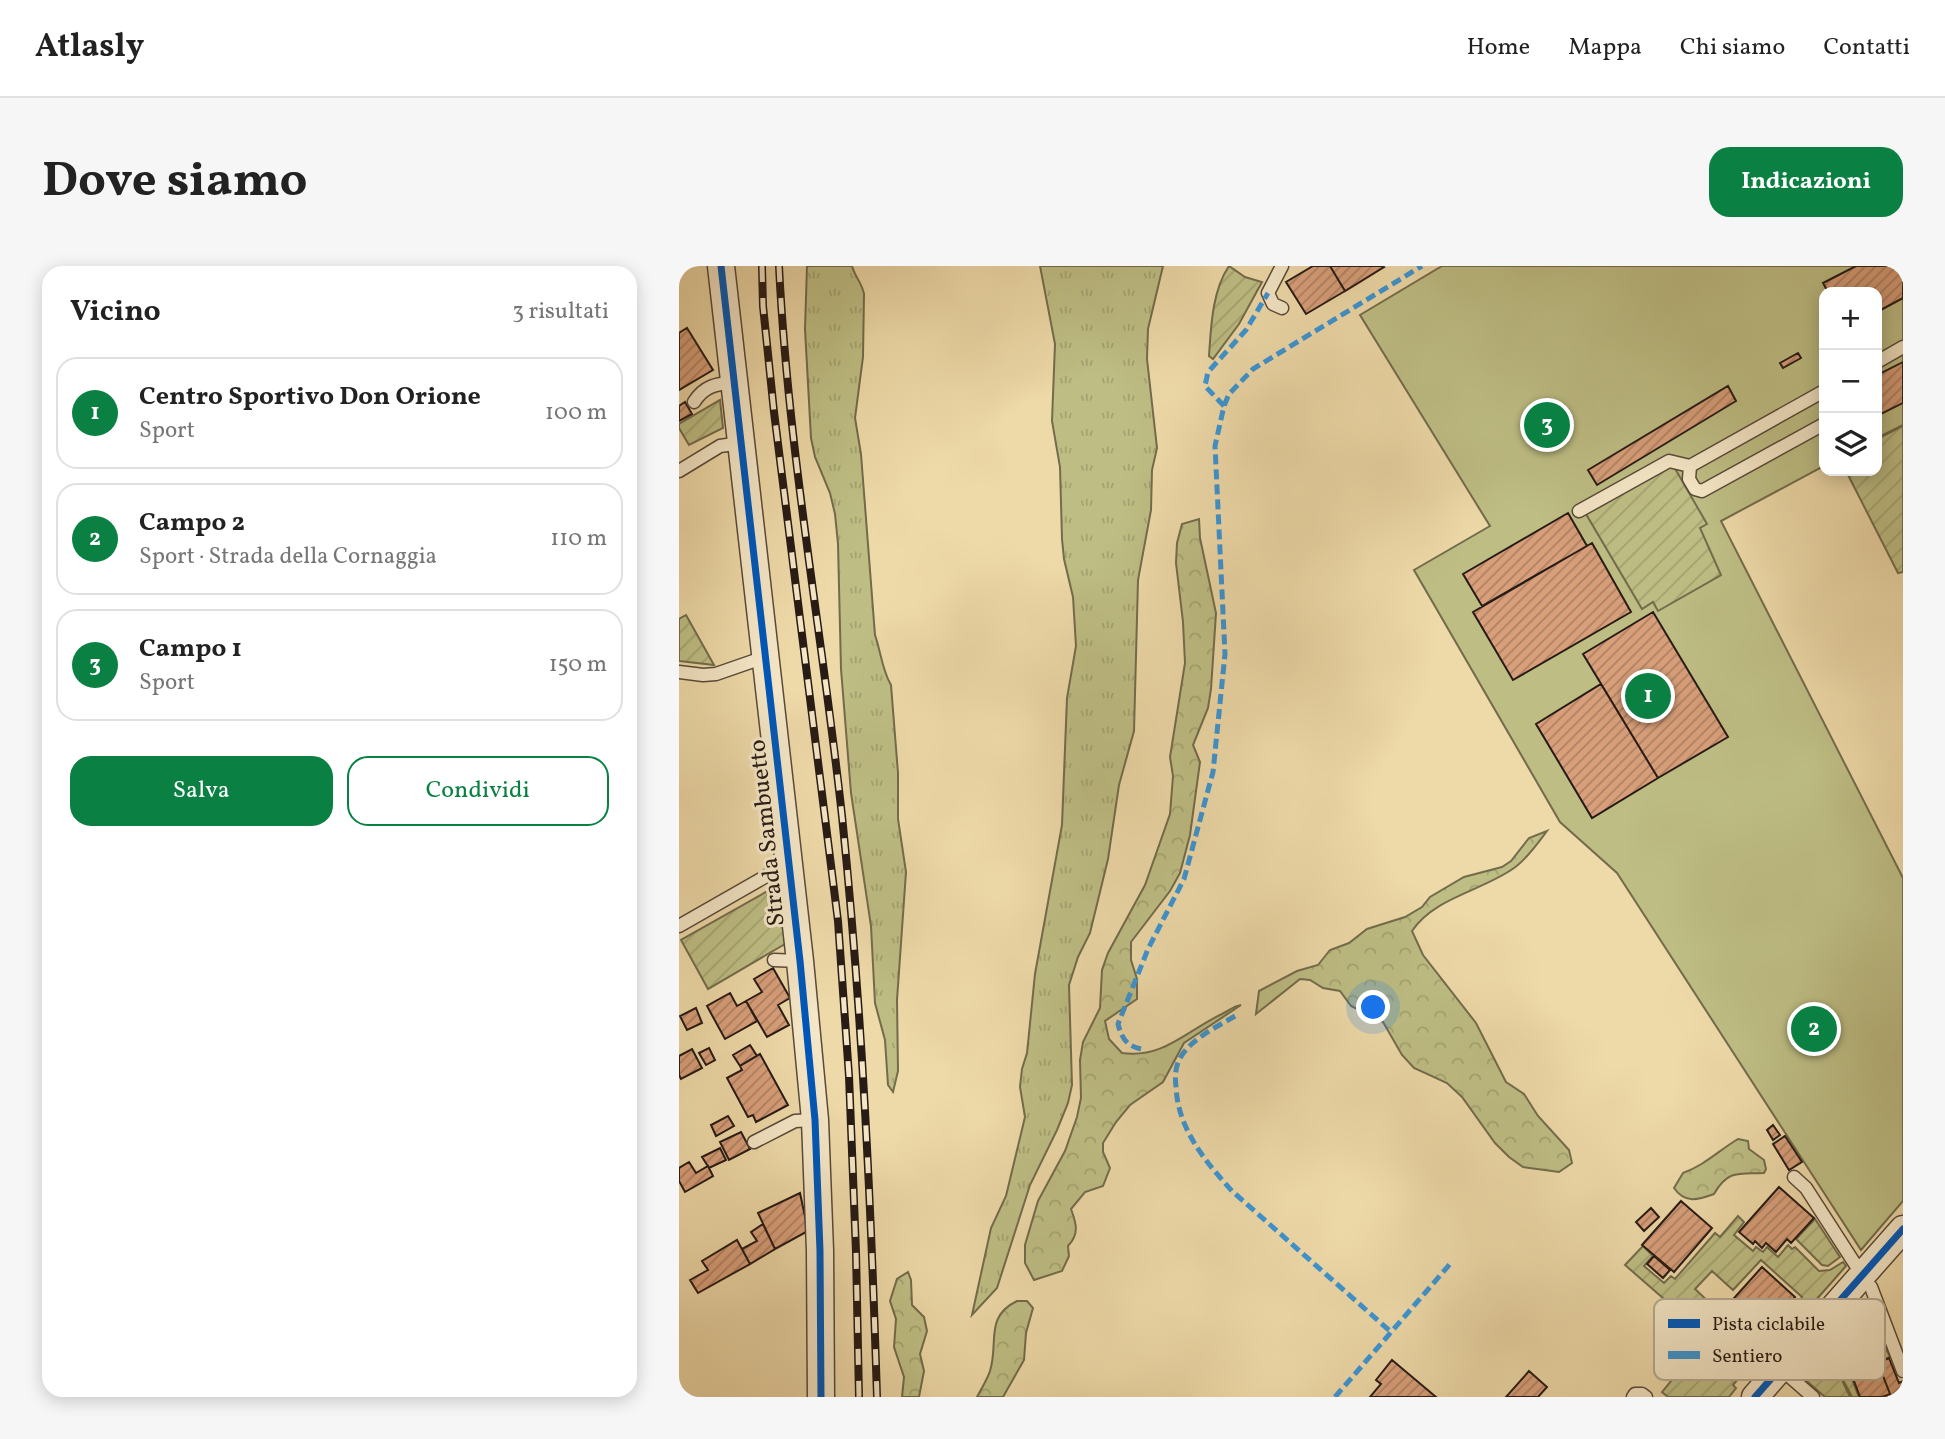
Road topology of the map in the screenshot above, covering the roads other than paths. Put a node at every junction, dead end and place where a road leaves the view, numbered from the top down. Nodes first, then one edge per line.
1 (721, 266) edge
2 (1282, 266) edge
3 (1282, 308) dead end
4 (1903, 347) edge
5 (1882, 359) edge
6 (734, 382) junction
7 (1819, 394) edge
8 (694, 402) dead end
9 (1819, 427) edge
10 (741, 443) junction
11 (1690, 466) junction
12 (679, 471) edge
13 (1579, 511) dead end
14 (765, 657) junction
15 (679, 672) edge
16 (789, 863) junction
17 (679, 926) edge
18 (774, 960) dead end
19 (800, 961) junction
20 (815, 1120) junction
21 (754, 1142) dead end
22 (1794, 1177) dead end
23 (1903, 1229) edge
24 (1863, 1275) junction
25 (1842, 1299) edge
26 (1876, 1299) edge
27 (1885, 1324) edge
28 (1903, 1371) edge
29 (1769, 1382) edge
30 (821, 1397) edge
31 (1633, 1397) edge
32 (1646, 1397) edge
33 (1813, 1397) edge

1 - 6 street, Strada Sambuetto
2 - 3 lane
4 - 5 lane
6 - 8 lane
6 - 10 street, Strada Sambuetto
7 - 11 lane
9 - 11 lane
10 - 12 lane
10 - 14 street, Strada Sambuetto
11 - 13 lane
14 - 15 lane
14 - 16 street, Strada Sambuetto
16 - 17 lane
16 - 19 street, Strada Sambuetto
18 - 19 lane
19 - 20 street, Strada Sambuetto
20 - 21 lane
20 - 30 street, Strada Sambuetto
22 - 24 lane
23 - 24 street
24 - 25 street
24 - 26 lane
27 - 28 lane
29 - 33 lane
31 - 32 lane

